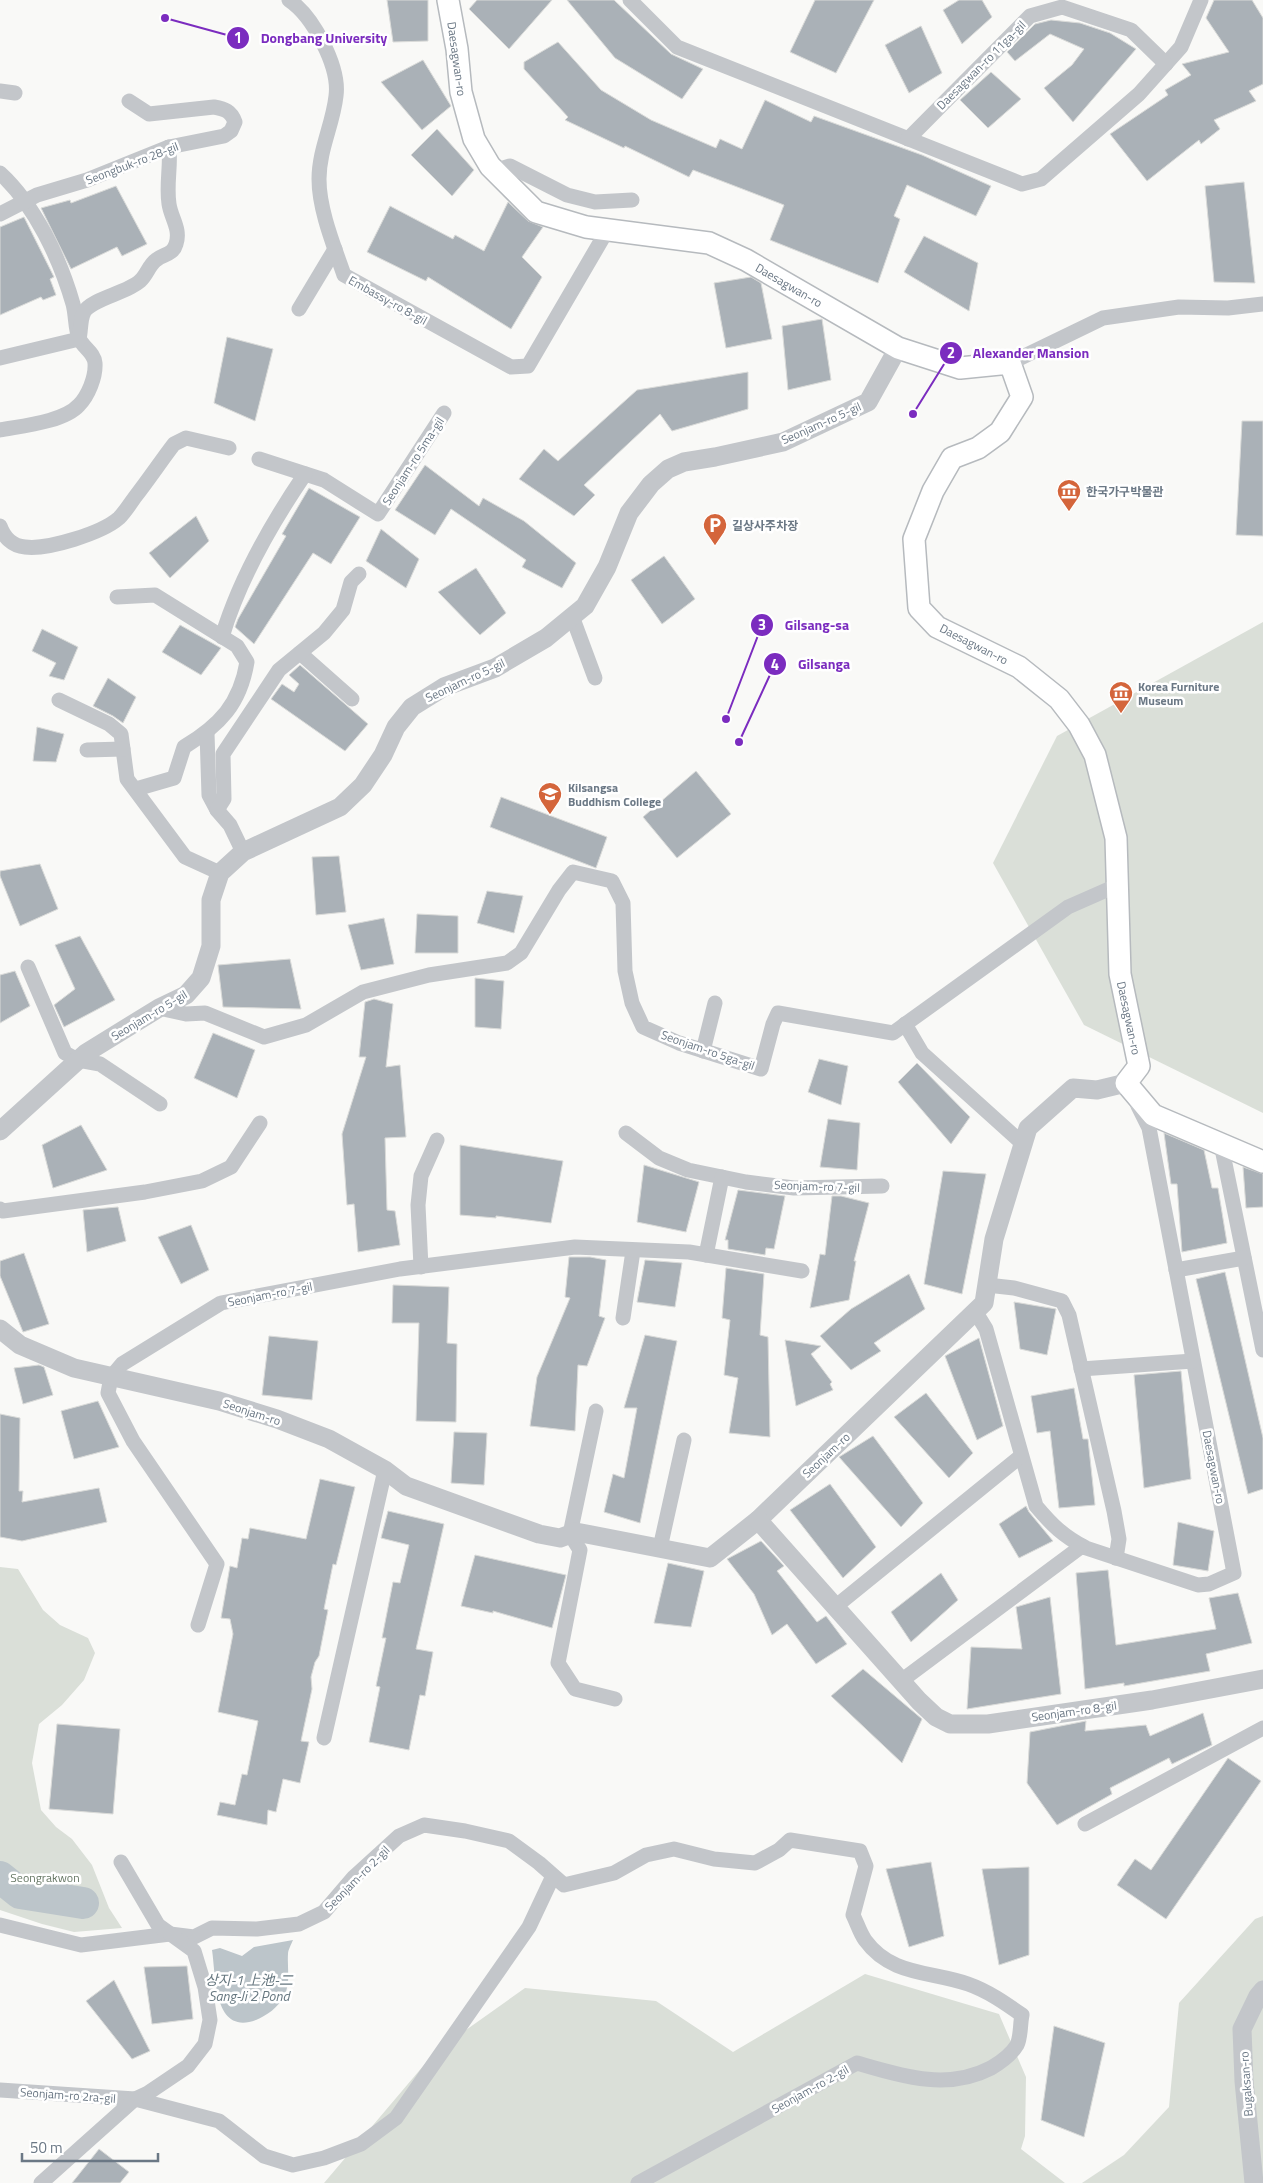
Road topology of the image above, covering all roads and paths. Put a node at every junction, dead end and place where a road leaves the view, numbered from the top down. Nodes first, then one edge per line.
1 (289, 0) edge
2 (448, 0) edge
3 (630, 0) edge
4 (1201, 0) edge
5 (1166, 64) junction
6 (129, 101) dead end
7 (908, 139) junction
8 (169, 147) junction
9 (494, 171) junction
10 (0, 173) edge
11 (25, 200) junction
12 (632, 200) dead end
13 (0, 214) edge
14 (608, 229) junction
15 (335, 249) junction
16 (1263, 304) edge
17 (299, 309) dead end
18 (79, 339) junction
19 (898, 348) junction
20 (0, 358) edge
21 (1010, 363) junction
22 (444, 413) dead end
23 (0, 430) edge
24 (229, 448) dead end
25 (259, 459) dead end
26 (305, 474) junction
27 (0, 526) edge
28 (359, 574) dead end
29 (117, 597) dead end
30 (572, 616) junction
31 (222, 637) junction
32 (300, 653) junction
33 (595, 678) dead end
34 (352, 699) dead end
35 (59, 700) dead end
36 (207, 733) junction
37 (122, 749) junction
38 (87, 750) dead end
39 (136, 788) junction
40 (217, 810) junction
41 (243, 852) junction
42 (220, 873) junction
43 (1118, 885) junction
44 (28, 967) dead end
45 (715, 1004) dead end
46 (159, 1008) junction
47 (906, 1024) junction
48 (703, 1051) junction
49 (78, 1060) junction
50 (1126, 1083) junction
51 (160, 1104) dead end
52 (260, 1123) dead end
53 (0, 1131) edge
54 (626, 1133) dead end
55 (437, 1140) dead end
56 (1023, 1144) junction
57 (1221, 1144) junction
58 (1263, 1162) edge
59 (722, 1177) junction
60 (882, 1186) dead end
61 (0, 1209) edge
62 (633, 1251) junction
63 (706, 1255) junction
64 (1244, 1258) junction
65 (421, 1266) junction
66 (1176, 1270) junction
67 (802, 1271) dead end
68 (987, 1285) junction
69 (975, 1311) junction
70 (623, 1318) dead end
71 (0, 1329) edge
72 (1263, 1350) edge
73 (1193, 1361) junction
74 (1081, 1369) junction
75 (111, 1377) junction
76 (596, 1411) dead end
77 (684, 1440) dead end
78 (1021, 1456) junction
79 (385, 1470) junction
80 (758, 1520) junction
81 (570, 1534) junction
82 (1082, 1546) junction
83 (660, 1548) junction
84 (1116, 1558) junction
85 (834, 1607) junction
86 (198, 1625) dead end
87 (1263, 1680) edge
88 (901, 1681) junction
89 (616, 1699) dead end
90 (1263, 1728) edge
91 (324, 1738) dead end
92 (1085, 1824) dead end
93 (121, 1862) dead end
94 (553, 1876) junction
95 (0, 1925) edge
96 (170, 1934) junction
97 (1263, 1990) edge
98 (0, 2090) edge
99 (135, 2099) junction
100 (40, 2183) edge
101 (638, 2183) edge
102 (1254, 2183) edge

1 - 15 street, Embassy-ro 8-gil
2 - 9 main road, Daesagwan-ro
3 - 7 street
4 - 5 street
5 - 7 street
5 - 7 street, Daesagwan-ro 11ga-gil
6 - 8 street, Seongbuk-ro 28-gil
8 - 11 street, Seongbuk-ro 28-gil
8 - 18 street
9 - 12 street
9 - 14 main road, Daesagwan-ro
10 - 11 street
11 - 13 street, Seongbuk-ro 28-gil
11 - 18 street
14 - 15 street, Embassy-ro 8-gil
14 - 19 main road, Daesagwan-ro
15 - 17 street
16 - 21 street
18 - 20 street
18 - 23 street
19 - 21 main road, Daesagwan-ro
19 - 30 street, Seonjam-ro 5-gil
21 - 43 main road, Daesagwan-ro
22 - 26 street, Seonjam-ro 5ma-gil
24 - 27 street
25 - 26 street, Seonjam-ro 5ma-gil
26 - 31 street
28 - 32 street
29 - 31 street
30 - 33 street
30 - 41 street, Seonjam-ro 5-gil
31 - 36 street
32 - 34 street
32 - 40 street
35 - 37 street
36 - 39 street
36 - 40 street
37 - 38 street
37 - 39 street
39 - 42 street
40 - 41 street
41 - 42 street, Seonjam-ro 5-gil
42 - 46 street, Seonjam-ro 5-gil
43 - 47 street, Seonjam-ro 5ga-gil
43 - 50 main road, Daesagwan-ro
44 - 49 street
45 - 48 street
46 - 48 street, Seonjam-ro 5ga-gil
46 - 49 street, Seonjam-ro 5-gil
47 - 48 street, Seonjam-ro 5ga-gil
47 - 56 street
49 - 51 street
49 - 53 street, Seonjam-ro 5-gil
50 - 56 street, Seonjam-ro
50 - 57 main road
50 - 66 street, Daesagwan-ro
52 - 61 street
54 - 59 street, Seonjam-ro 7-gil
55 - 65 street
56 - 68 street, Seonjam-ro
57 - 58 main road
57 - 64 street
59 - 60 street, Seonjam-ro 7-gil
59 - 63 street
62 - 63 street, Seonjam-ro 7-gil
62 - 65 street, Seonjam-ro 7-gil
62 - 70 street
63 - 67 street, Seonjam-ro 7-gil
64 - 66 street
64 - 72 street
65 - 75 street, Seonjam-ro 7-gil
66 - 73 street, Daesagwan-ro
68 - 69 street, Seonjam-ro
68 - 74 street
69 - 78 street
69 - 80 street, Seonjam-ro
71 - 75 street, Seonjam-ro
73 - 74 street
73 - 84 street, Daesagwan-ro
74 - 84 street
75 - 79 street, Seonjam-ro
75 - 86 street
76 - 81 street
77 - 83 street
78 - 82 street
78 - 85 street
79 - 81 street, Seonjam-ro
79 - 91 street
80 - 83 street, Seonjam-ro
80 - 85 street, Seonjam-ro 8-gil
81 - 83 street, Seonjam-ro
81 - 89 street
82 - 84 street
82 - 88 street
85 - 88 street, Seonjam-ro 8-gil
87 - 88 street, Seonjam-ro 8-gil
90 - 92 street
93 - 96 street
94 - 96 street, Seonjam-ro 2-gil
94 - 99 street, Seonjam-ro 2ra-gil
94 - 101 street, Seonjam-ro 2-gil
95 - 96 street, Seonjam-ro 2-gil
96 - 99 street
97 - 102 street, Bugaksan-ro
98 - 99 street, Seonjam-ro 2ra-gil
99 - 100 street

